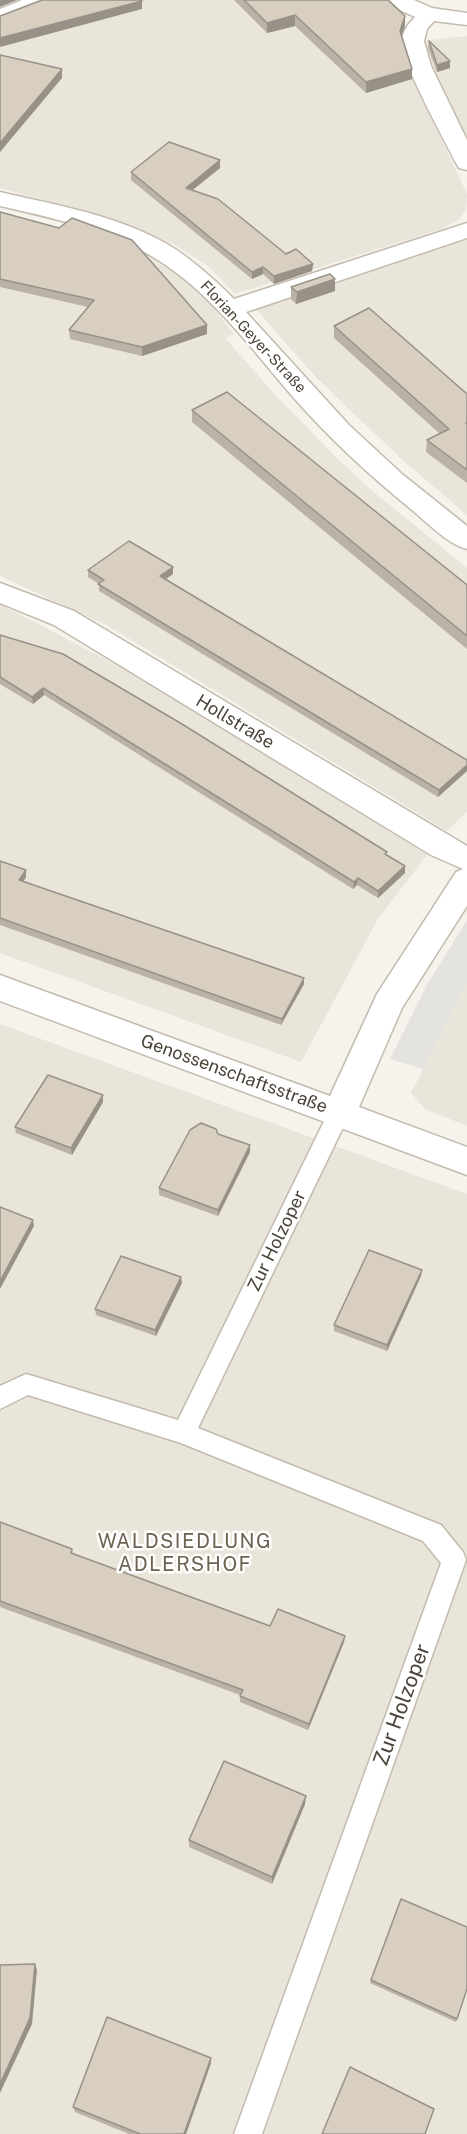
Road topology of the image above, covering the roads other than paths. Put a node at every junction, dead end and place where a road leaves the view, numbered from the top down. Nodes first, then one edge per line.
1 (40, 0) edge
2 (400, 0) edge
3 (429, 14) junction
4 (0, 17) edge
5 (467, 19) edge
6 (467, 163) edge
7 (0, 199) edge
8 (467, 230) edge
9 (230, 309) junction
10 (467, 540) edge
11 (0, 592) edge
12 (467, 859) edge
13 (467, 880) edge
14 (0, 988) edge
15 (339, 1113) junction
16 (467, 1161) edge
17 (0, 1398) edge
18 (184, 1433) junction
19 (248, 2134) edge

1 - 4 street
2 - 3 street
3 - 5 street
3 - 6 street
7 - 9 street, Florian-Geyer-Straße
8 - 9 street
9 - 10 street, Florian-Geyer-Straße
11 - 12 street, Hollstraße
13 - 15 street
14 - 15 street, Genossenschaftsstraße
15 - 16 street, Genossenschaftsstraße
15 - 18 lane, Zur Holzoper
17 - 18 lane, Zur Holzoper
18 - 19 lane, Zur Holzoper

